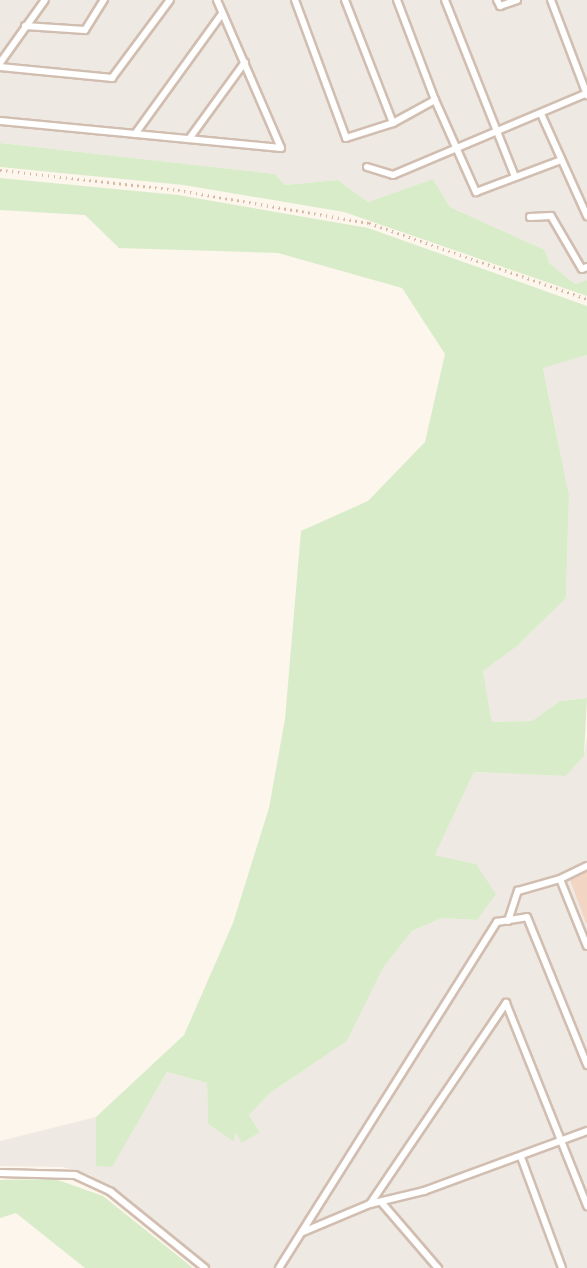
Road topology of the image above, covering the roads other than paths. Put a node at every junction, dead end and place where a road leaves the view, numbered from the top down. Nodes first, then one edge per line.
1 (45, 0) edge
2 (105, 0) edge
3 (170, 0) edge
4 (217, 0) edge
5 (294, 0) edge
6 (345, 0) edge
7 (397, 0) edge
8 (445, 0) edge
9 (497, 0) edge
10 (517, 0) edge
11 (551, 0) edge
12 (222, 14) junction
13 (25, 26) junction
14 (245, 62) junction
15 (0, 65) edge
16 (587, 94) edge
17 (435, 100) junction
18 (542, 116) junction
19 (0, 122) edge
20 (393, 123) junction
21 (495, 133) junction
22 (135, 134) junction
23 (189, 139) junction
24 (454, 148) junction
25 (561, 160) junction
26 (367, 167) dead end
27 (515, 177) junction
28 (587, 216) edge
29 (530, 217) dead end
30 (587, 267) edge
31 (587, 866) edge
32 (560, 879) junction
33 (508, 921) junction
34 (587, 946) edge
35 (587, 1065) edge
36 (587, 1131) edge
37 (562, 1141) junction
38 (521, 1157) junction
39 (0, 1173) edge
40 (382, 1203) junction
41 (370, 1204) junction
42 (587, 1206) edge
43 (302, 1233) junction
44 (205, 1268) edge
45 (279, 1268) edge
46 (438, 1268) edge
47 (562, 1268) edge

1 - 13 lane
2 - 13 lane
3 - 15 lane
4 - 12 lane
5 - 20 lane
6 - 20 lane
7 - 17 lane
8 - 21 lane
9 - 10 lane
11 - 16 lane
12 - 14 lane
12 - 22 lane
13 - 15 lane
14 - 23 lane
14 - 23 lane
16 - 18 lane
17 - 20 lane
17 - 24 lane
18 - 21 lane
18 - 25 lane
19 - 22 lane
21 - 24 lane
21 - 27 lane
22 - 23 lane
24 - 26 lane
24 - 27 lane
25 - 27 lane
25 - 28 lane
29 - 30 lane
31 - 32 lane
32 - 33 lane
32 - 34 lane
33 - 35 lane
33 - 43 lane
36 - 37 lane
37 - 38 lane
37 - 41 lane
37 - 42 lane
38 - 40 lane
38 - 47 lane
39 - 44 lane
40 - 41 lane
40 - 46 lane
41 - 43 lane
43 - 45 lane

